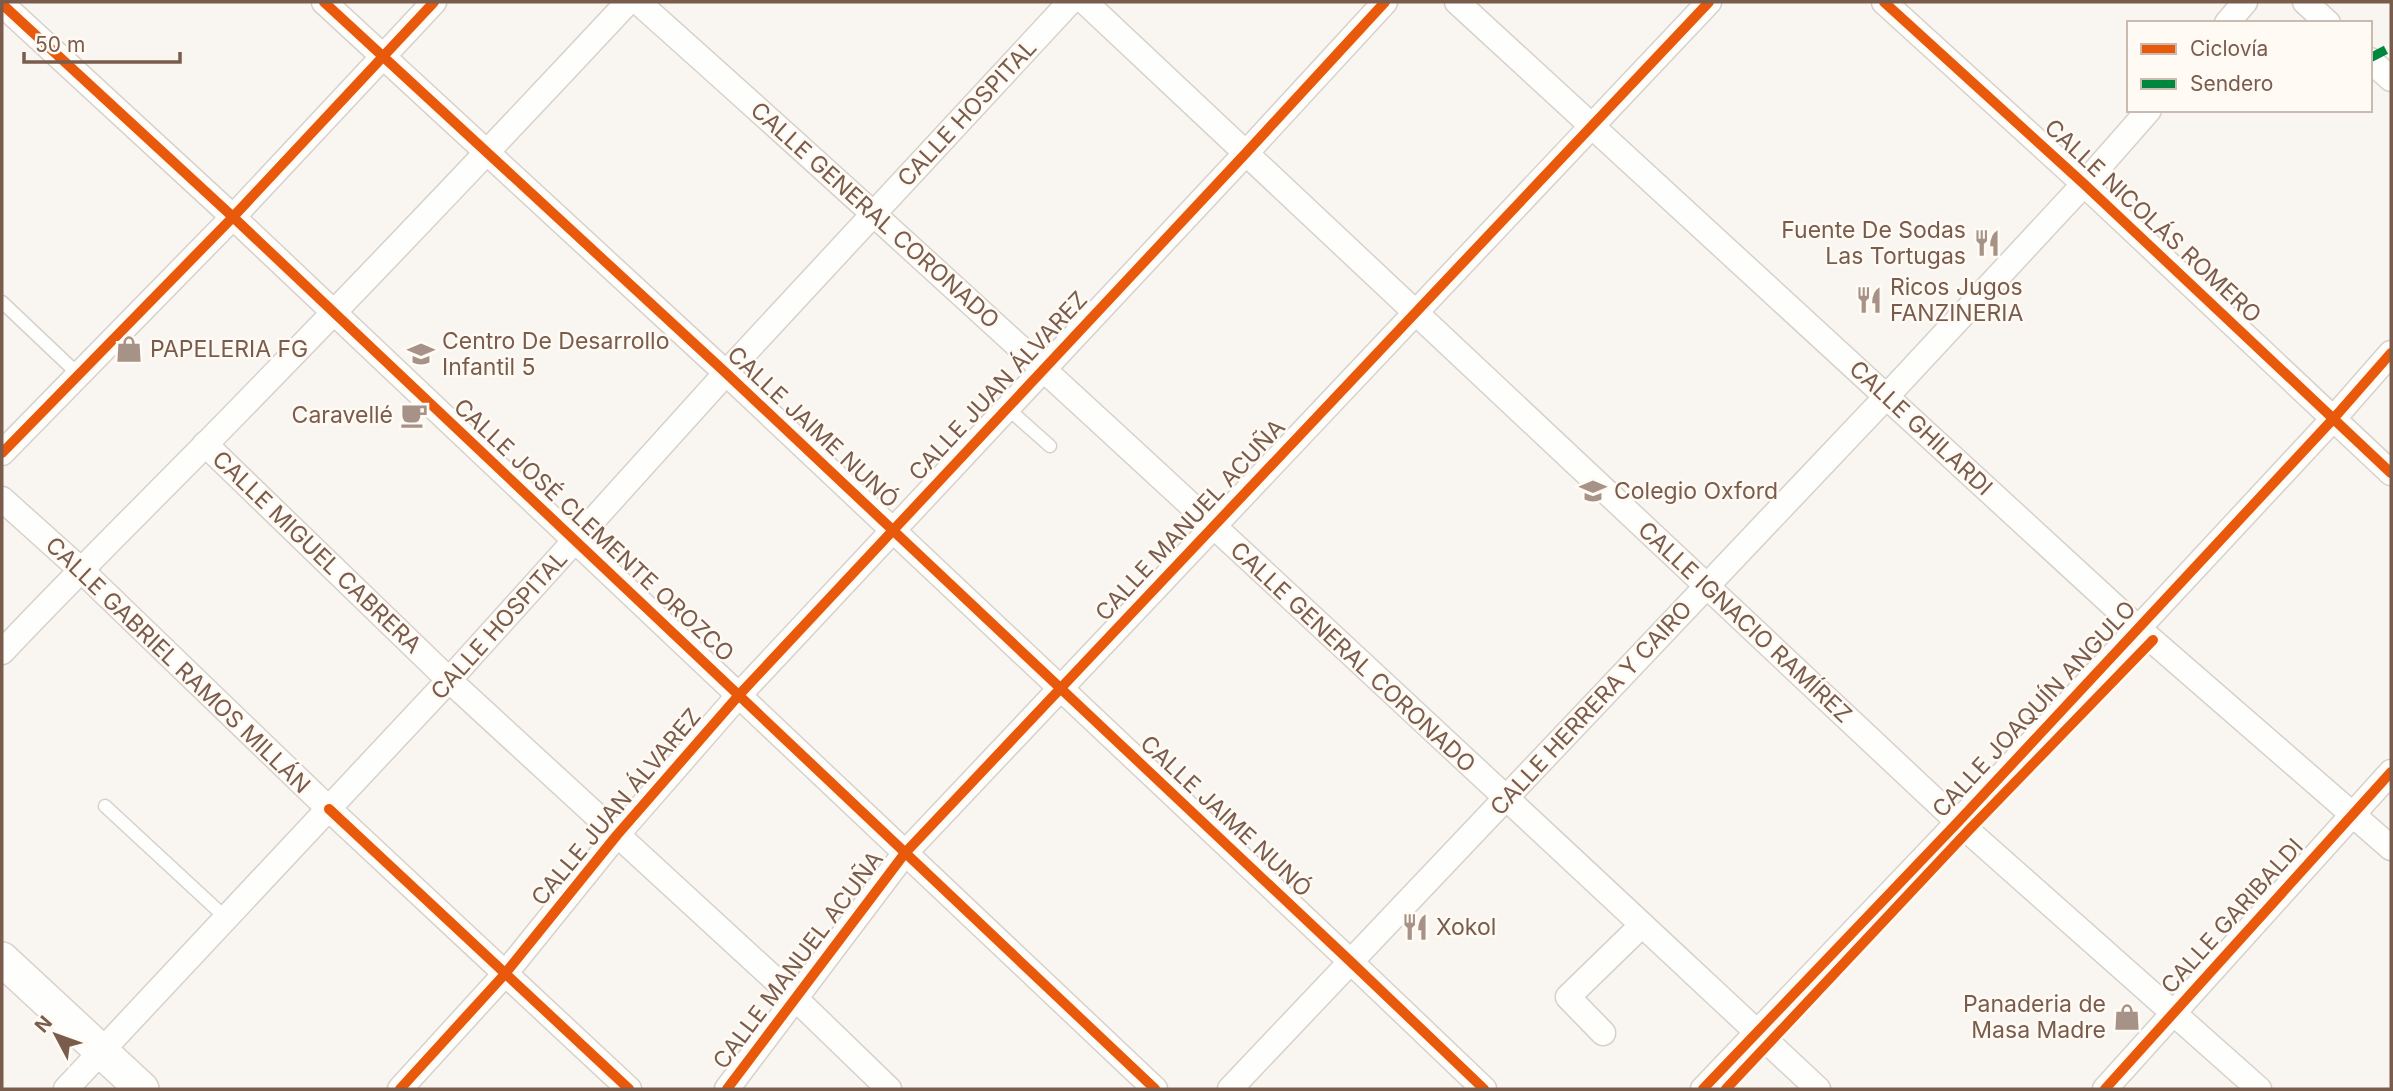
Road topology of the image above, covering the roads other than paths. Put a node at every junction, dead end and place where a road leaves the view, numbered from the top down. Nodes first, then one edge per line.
1 (324, 2) edge
2 (433, 2) edge
3 (628, 2) edge
4 (638, 2) edge
5 (1070, 2) edge
6 (1085, 2) edge
7 (1385, 2) edge
8 (1457, 2) edge
9 (1709, 2) edge
10 (1884, 2) edge
11 (2245, 2) edge
12 (2305, 2) edge
13 (2, 4) edge
14 (2229, 21) edge
15 (2326, 21) edge
16 (2391, 47) edge
17 (384, 56) junction
18 (2372, 58) edge
19 (2372, 61) edge
20 (2391, 79) edge
21 (2147, 112) edge
22 (1591, 127) junction
23 (1246, 153) junction
24 (486, 154) junction
25 (2084, 184) junction
26 (874, 213) junction
27 (233, 217) junction
28 (2, 302) edge
29 (333, 311) junction
30 (1415, 314) junction
31 (2391, 352) edge
32 (1043, 368) junction
33 (726, 373) junction
34 (79, 375) junction
35 (1887, 396) junction
36 (1006, 407) junction
37 (2334, 418) junction
38 (205, 444) junction
39 (1051, 446) dead end
40 (2, 453) edge
41 (2391, 473) edge
42 (2, 499) edge
43 (1213, 527) junction
44 (891, 530) junction
45 (574, 541) junction
46 (80, 569) junction
47 (1706, 585) junction
48 (2138, 628) junction
49 (2, 652) edge
50 (449, 680) junction
51 (1060, 689) junction
52 (738, 695) junction
53 (2391, 772) edge
54 (1506, 799) junction
55 (105, 806) dead end
56 (329, 809) junction
57 (2353, 814) junction
58 (1958, 822) junction
59 (617, 835) junction
60 (2391, 848) edge
61 (905, 853) junction
62 (226, 918) junction
63 (1642, 925) junction
64 (2, 959) edge
65 (1351, 962) junction
66 (504, 975) junction
67 (795, 999) junction
68 (2174, 1013) junction
69 (1603, 1033) dead end
70 (1758, 1033) junction
71 (102, 1051) junction
72 (66, 1089) edge
73 (142, 1089) edge
74 (400, 1089) edge
75 (629, 1089) edge
76 (727, 1089) edge
77 (889, 1089) edge
78 (1155, 1089) edge
79 (1230, 1089) edge
80 (1484, 1089) edge
81 (1703, 1089) edge
82 (1818, 1089) edge
83 (2105, 1089) edge
84 (2259, 1089) edge

1 - 17 street, CALLE JAIME NUNÓ
2 - 17 street
3 - 24 street
4 - 26 street, CALLE GENERAL CORONADO
5 - 26 street, CALLE HOSPITAL
6 - 23 street, CALLE IGNACIO RAMÍREZ
7 - 23 street, CALLE JUAN ÁLVAREZ
8 - 22 street, CALLE GHILARDI
9 - 22 street, CALLE MANUEL ACUÑA
10 - 25 street, CALLE NICOLÁS ROMERO
11 - 14 street
12 - 15 street
13 - 27 street, CALLE JOSÉ CLEMENTE OROZCO
16 - 18 street
17 - 24 street, CALLE JAIME NUNÓ
17 - 27 street
19 - 20 street
21 - 25 street, CALLE HERRERA Y CAIRO
22 - 30 street, CALLE MANUEL ACUÑA
22 - 35 street, CALLE GHILARDI
23 - 30 street, CALLE IGNACIO RAMÍREZ
23 - 32 street, CALLE JUAN ÁLVAREZ
24 - 29 street
24 - 33 street, CALLE JAIME NUNÓ
25 - 35 street, CALLE HERRERA Y CAIRO
25 - 37 street, CALLE NICOLÁS ROMERO
26 - 32 street, CALLE GENERAL CORONADO
26 - 33 street, CALLE HOSPITAL
27 - 29 street, CALLE JOSÉ CLEMENTE OROZCO
27 - 34 street
28 - 34 lane
29 - 38 street
29 - 45 street, CALLE JOSÉ CLEMENTE OROZCO
30 - 43 street, CALLE MANUEL ACUÑA
30 - 47 street, CALLE IGNACIO RAMÍREZ
31 - 37 street, CALLE JOAQUÍN ANGULO
32 - 36 street, CALLE JUAN ÁLVAREZ
32 - 43 street, CALLE GENERAL CORONADO
33 - 44 street, CALLE JAIME NUNÓ
33 - 45 street, CALLE HOSPITAL
34 - 40 street
35 - 47 street, CALLE HERRERA Y CAIRO
35 - 48 street, CALLE GHILARDI
36 - 39 lane
36 - 44 street, CALLE JUAN ÁLVAREZ
37 - 41 street, CALLE NICOLÁS ROMERO
37 - 48 street, CALLE JOAQUÍN ANGULO
38 - 46 street
38 - 50 street, CALLE MIGUEL CABRERA
42 - 46 street, CALLE GABRIEL RAMOS MILLÁN
43 - 51 street, CALLE MANUEL ACUÑA
43 - 54 street, CALLE GENERAL CORONADO
44 - 51 street, CALLE JAIME NUNÓ
44 - 52 street, CALLE JUAN ÁLVAREZ
45 - 50 street, CALLE HOSPITAL
45 - 52 street, CALLE JOSÉ CLEMENTE OROZCO
46 - 49 street
46 - 56 street, CALLE GABRIEL RAMOS MILLÁN
47 - 54 street, CALLE HERRERA Y CAIRO
47 - 58 street, CALLE IGNACIO RAMÍREZ
48 - 57 street, CALLE GHILARDI
48 - 58 street, CALLE JOAQUÍN ANGULO
50 - 56 street, CALLE HOSPITAL
50 - 59 street, CALLE MIGUEL CABRERA
51 - 61 street, CALLE MANUEL ACUÑA
51 - 65 street, CALLE JAIME NUNÓ
52 - 59 street, CALLE JUAN ÁLVAREZ
52 - 61 street, CALLE JOSÉ CLEMENTE OROZCO
53 - 57 street, CALLE GARIBALDI
54 - 63 street, CALLE GENERAL CORONADO
54 - 65 street, CALLE HERRERA Y CAIRO
55 - 62 lane
56 - 62 street, CALLE HOSPITAL
56 - 66 street, CALLE GABRIEL RAMOS MILLÁN
57 - 60 street, CALLE GHILARDI
57 - 68 street, CALLE GARIBALDI
58 - 68 street, CALLE IGNACIO RAMÍREZ
58 - 70 street, CALLE JOAQUÍN ANGULO
59 - 66 street, CALLE JUAN ÁLVAREZ
59 - 67 street, CALLE MIGUEL CABRERA
61 - 67 street, CALLE MANUEL ACUÑA
61 - 78 street, CALLE JOSÉ CLEMENTE OROZCO
62 - 71 street, CALLE HOSPITAL
63 - 69 street
63 - 70 street, CALLE GENERAL CORONADO
64 - 71 street
65 - 79 street, CALLE HERRERA Y CAIRO
65 - 80 street, CALLE JAIME NUNÓ
66 - 74 street, CALLE JUAN ÁLVAREZ
66 - 75 street, CALLE GABRIEL RAMOS MILLÁN
67 - 76 street, CALLE MANUEL ACUÑA
67 - 77 street, CALLE MIGUEL CABRERA
68 - 83 street, CALLE GARIBALDI
68 - 84 street, CALLE IGNACIO RAMÍREZ
70 - 81 street, CALLE JOAQUÍN ANGULO
70 - 82 street, CALLE GENERAL CORONADO
71 - 72 street, CALLE HOSPITAL
71 - 73 street

